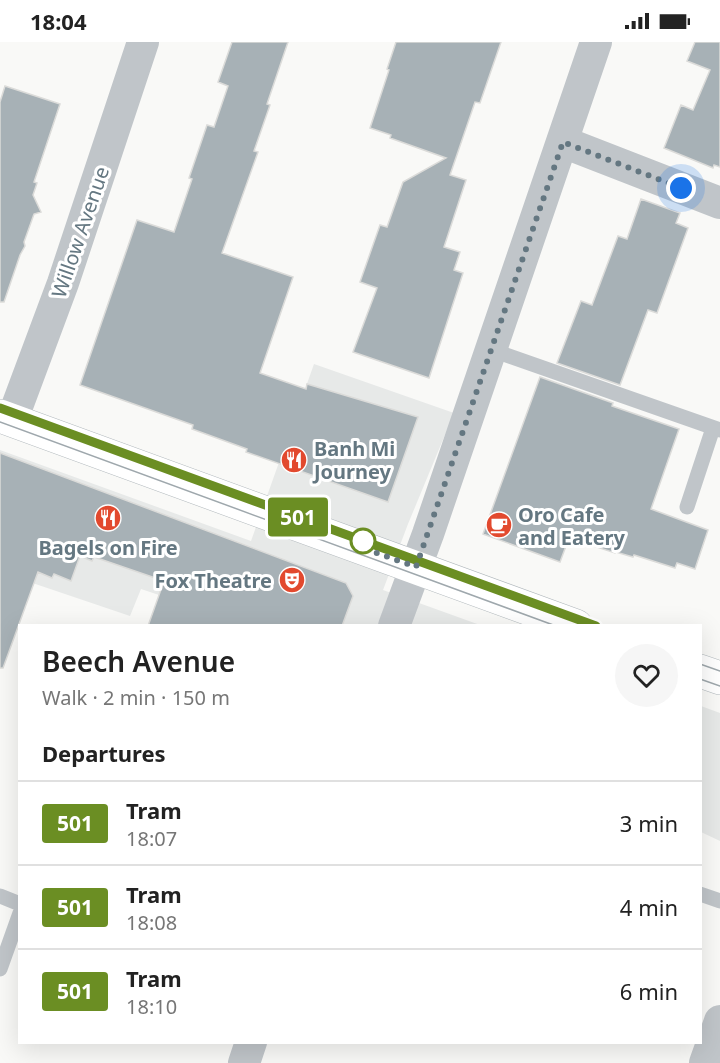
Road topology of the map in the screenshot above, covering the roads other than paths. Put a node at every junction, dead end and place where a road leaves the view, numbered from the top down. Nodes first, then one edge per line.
1 (143, 42) edge
2 (596, 42) edge
3 (563, 142) junction
4 (720, 203) edge
5 (492, 350) junction
6 (6, 418) edge
7 (716, 429) edge
8 (687, 507) dead end
9 (416, 567) junction
10 (395, 624) edge
11 (571, 624) edge
12 (702, 672) edge
13 (720, 678) edge
14 (702, 895) edge
15 (0, 896) edge
16 (720, 901) edge
17 (18, 903) edge
18 (18, 919) edge
19 (0, 969) edge
20 (720, 1021) edge
21 (250, 1044) edge
22 (244, 1063) edge
23 (705, 1063) edge

1 - 6 street, Willow Avenue
2 - 3 street
3 - 4 street
3 - 5 street
5 - 7 lane
5 - 9 street
6 - 9 main road
7 - 8 lane
9 - 10 street
9 - 11 main road
12 - 13 main road
14 - 16 lane
15 - 17 lane
18 - 19 lane
20 - 23 street
21 - 22 street

